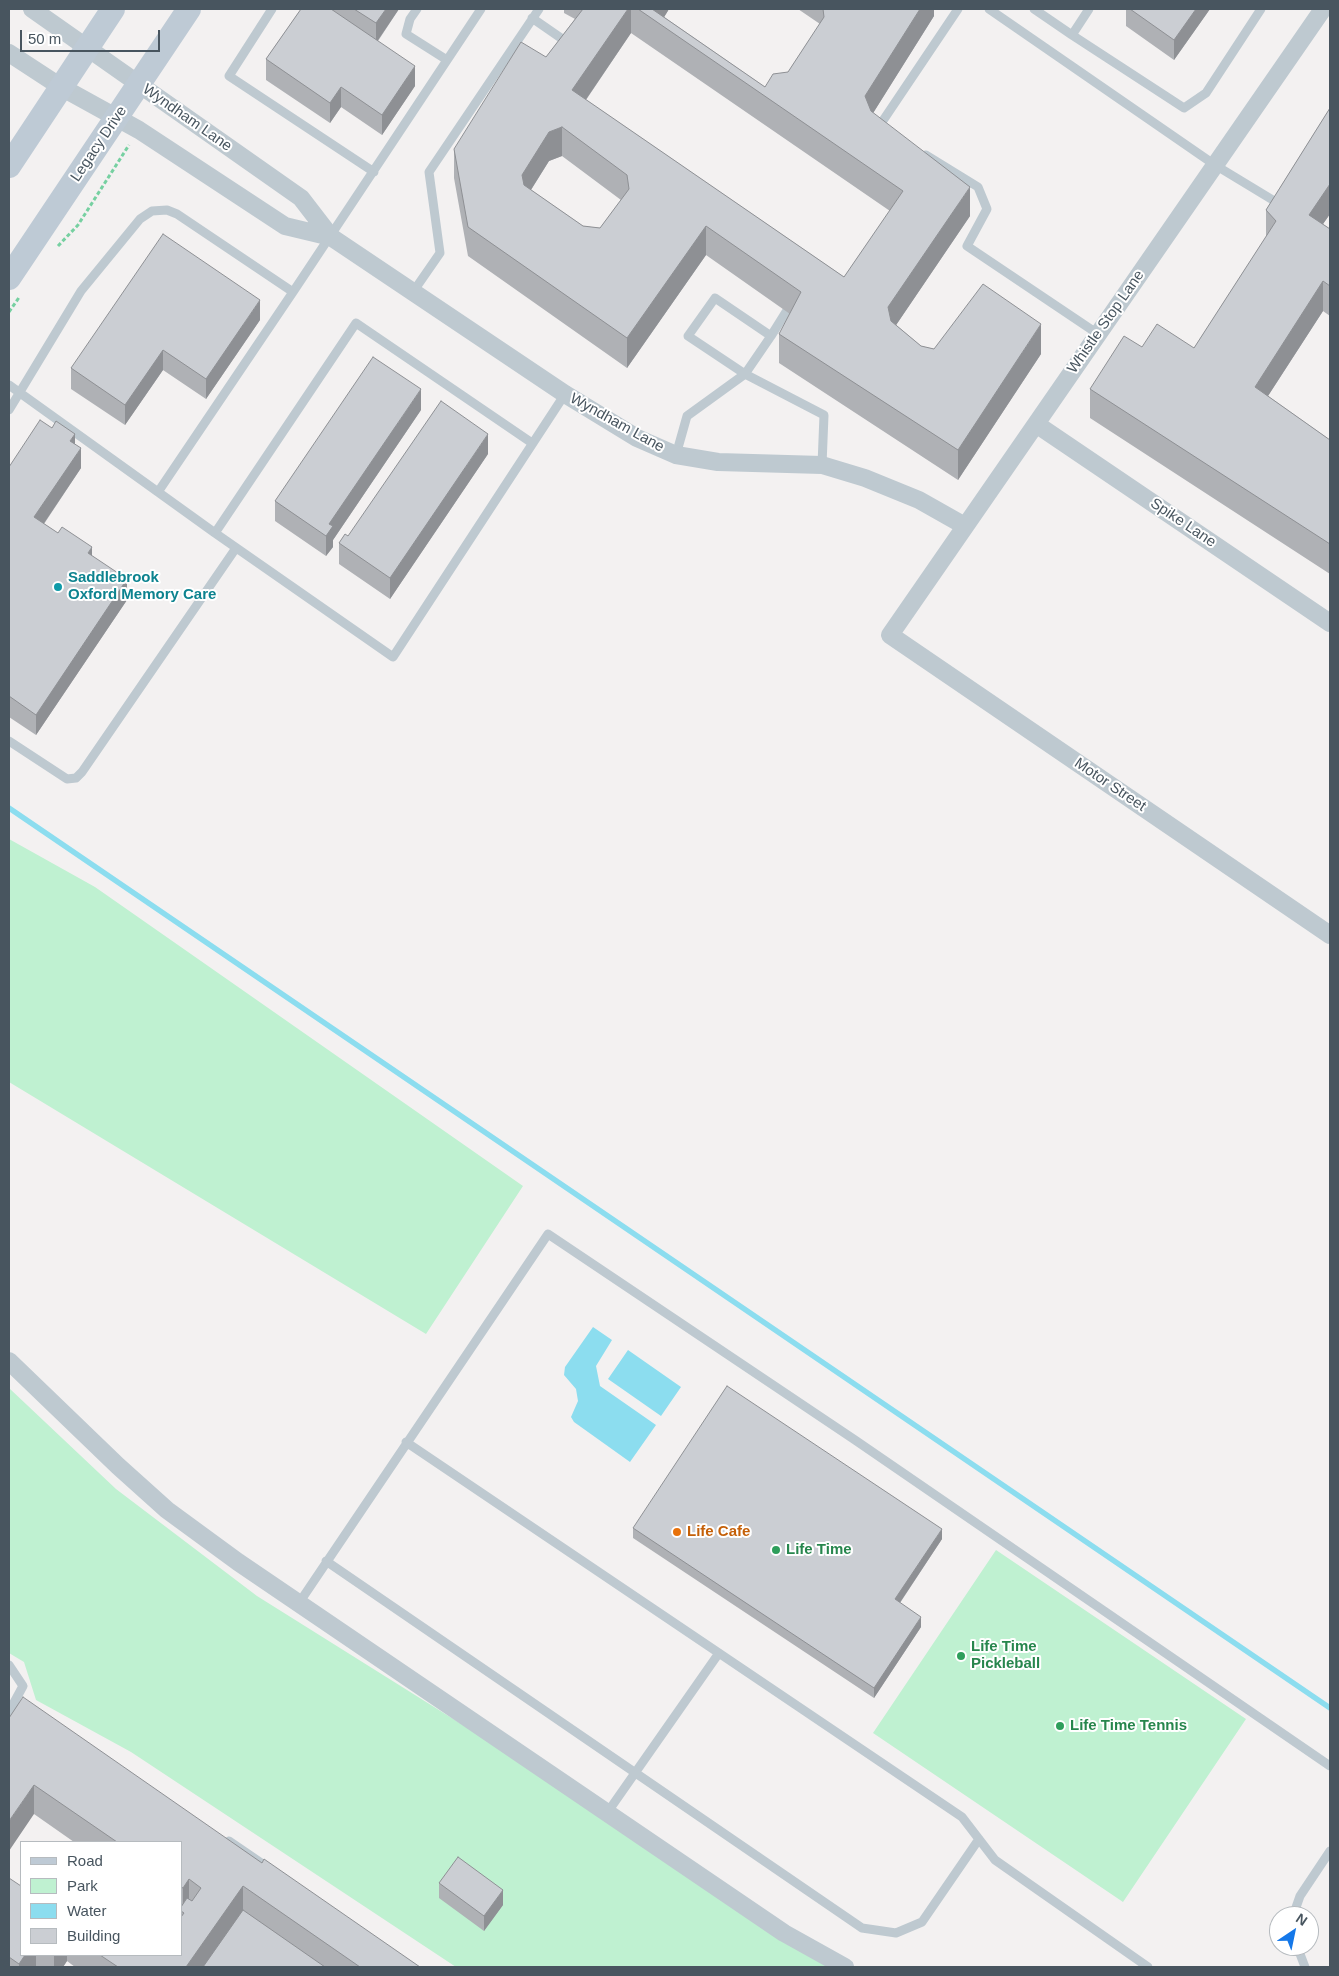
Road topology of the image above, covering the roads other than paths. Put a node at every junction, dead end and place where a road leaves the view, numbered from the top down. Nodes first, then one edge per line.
1 (32, 9) edge
2 (113, 9) edge
3 (189, 9) edge
4 (272, 9) edge
5 (417, 9) edge
6 (481, 9) edge
7 (539, 9) edge
8 (958, 9) edge
9 (989, 9) edge
10 (1034, 9) edge
11 (1090, 9) edge
12 (1261, 9) edge
13 (1323, 9) edge
14 (532, 18) junction
15 (1072, 35) junction
16 (88, 47) junction
17 (576, 48) edge
18 (9, 53) edge
19 (447, 60) junction
20 (138, 84) junction
21 (61, 88) junction
22 (117, 117) junction
23 (896, 136) edge
24 (920, 151) edge
25 (1215, 165) junction
26 (9, 166) edge
27 (374, 172) junction
28 (1281, 205) edge
29 (331, 237) junction
30 (17, 283) edge
31 (293, 292) junction
32 (413, 292) junction
33 (792, 304) edge
34 (1098, 334) junction
35 (771, 336) junction
36 (745, 374) junction
37 (9, 385) edge
38 (20, 393) junction
39 (565, 394) junction
40 (9, 410) edge
41 (1036, 424) junction
42 (532, 443) junction
43 (676, 455) junction
44 (822, 465) junction
45 (158, 492) junction
46 (966, 526) junction
47 (215, 533) junction
48 (236, 548) junction
49 (1330, 623) edge
50 (890, 635) joint
51 (9, 741) edge
52 (1330, 935) edge
53 (9, 1361) edge
54 (406, 1442) junction
55 (326, 1561) junction
56 (299, 1603) junction
57 (719, 1653) junction
58 (9, 1665) edge
59 (9, 1711) edge
60 (34, 1723) edge
61 (1330, 1766) edge
62 (635, 1772) junction
63 (607, 1813) junction
64 (225, 1838) edge
65 (979, 1840) junction
66 (1330, 1851) edge
67 (274, 1872) edge
68 (1296, 1906) edge
69 (845, 1967) edge
70 (1148, 1967) edge

1 - 16 street, Wyndham Lane
2 - 16 main road
3 - 20 main road, Legacy Drive
4 - 27 lane
5 - 19 lane
6 - 19 lane
7 - 14 lane
8 - 23 lane
9 - 25 lane
10 - 15 lane
11 - 15 lane
12 - 15 lane
13 - 25 street, Whistle Stop Lane
14 - 17 lane
14 - 32 lane
16 - 20 street, Wyndham Lane
16 - 21 main road
18 - 21 street, Wyndham Lane
19 - 27 lane
20 - 22 main road, Legacy Drive
20 - 29 street, Wyndham Lane
21 - 22 street, Wyndham Lane
21 - 26 main road
22 - 29 street, Wyndham Lane
22 - 30 main road, Legacy Drive
24 - 34 lane
25 - 28 lane
25 - 34 street, Whistle Stop Lane
27 - 29 lane
29 - 31 lane
29 - 32 street, Wyndham Lane
31 - 38 lane
31 - 45 lane
32 - 39 street, Wyndham Lane
33 - 35 lane
34 - 41 street, Whistle Stop Lane
35 - 36 lane
35 - 36 lane
36 - 43 lane
36 - 44 lane
37 - 38 lane
38 - 40 lane
38 - 45 lane
39 - 42 lane
39 - 43 street, Wyndham Lane
41 - 46 street, Whistle Stop Lane
41 - 49 street, Spike Lane
42 - 47 lane
42 - 48 lane
43 - 44 street, Wyndham Lane
44 - 46 street, Wyndham Lane
45 - 47 lane
46 - 50 street, Whistle Stop Lane
47 - 48 lane
48 - 51 lane
50 - 52 street, Motor Street
53 - 56 street
54 - 55 lane
54 - 57 lane
54 - 61 lane
55 - 56 lane
55 - 62 lane
56 - 63 street
57 - 62 lane
57 - 65 lane
58 - 59 lane
59 - 60 lane
62 - 63 lane
62 - 65 lane
63 - 69 street
64 - 67 lane
65 - 70 lane
66 - 68 lane

